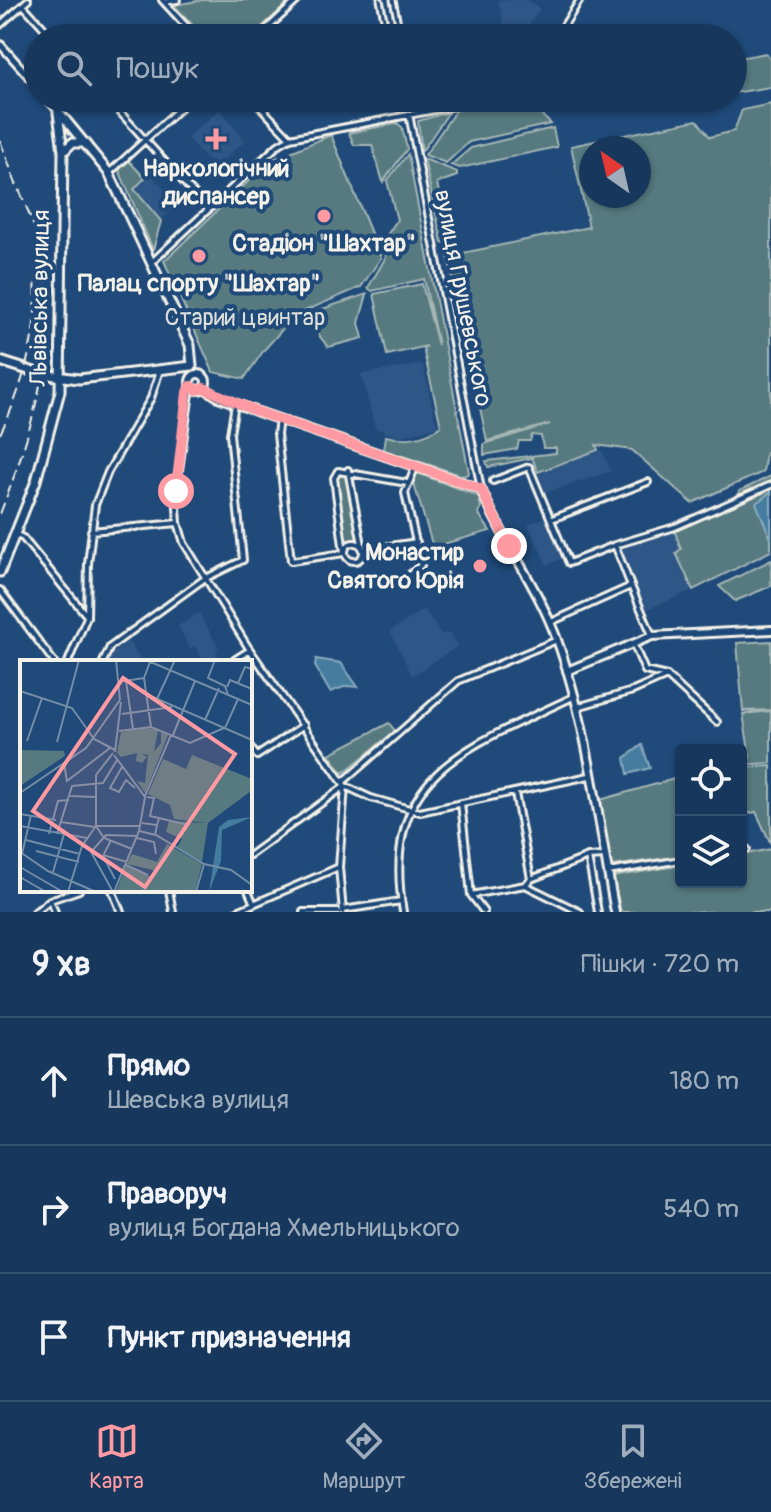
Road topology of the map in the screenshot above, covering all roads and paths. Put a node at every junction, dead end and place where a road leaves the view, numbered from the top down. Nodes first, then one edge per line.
1 (28, 0) edge
2 (177, 0) edge
3 (298, 0) edge
4 (380, 0) edge
5 (393, 0) edge
6 (163, 1) edge
7 (578, 1) edge
8 (23, 5) junction
9 (40, 24) edge
10 (184, 24) edge
11 (272, 24) edge
12 (385, 24) edge
13 (398, 24) edge
14 (564, 24) edge
15 (0, 25) edge
16 (0, 44) edge
17 (24, 71) edge
18 (58, 112) edge
19 (59, 112) edge
20 (120, 112) edge
21 (176, 112) edge
22 (265, 112) edge
23 (420, 112) edge
24 (409, 114) junction
25 (290, 138) junction
26 (145, 140) junction
27 (86, 143) junction
28 (63, 151) junction
29 (109, 173) junction
30 (208, 209) junction
31 (152, 262) junction
32 (0, 361) edge
33 (160, 370) junction
34 (194, 370) junction
35 (60, 378) junction
36 (191, 386) junction
37 (204, 388) junction
38 (235, 403) junction
39 (279, 419) junction
40 (416, 466) junction
41 (348, 470) junction
42 (493, 481) dead end
43 (648, 482) dead end
44 (407, 483) junction
45 (771, 485) edge
46 (481, 489) junction
47 (552, 519) junction
48 (178, 523) junction
49 (91, 531) junction
50 (15, 534) junction
51 (417, 542) junction
52 (615, 545) junction
53 (363, 550) junction
54 (344, 553) junction
55 (0, 572) edge
56 (204, 579) junction
57 (400, 583) dead end
58 (631, 586) junction
59 (0, 590) edge
60 (87, 617) junction
61 (551, 622) junction
62 (771, 630) edge
63 (652, 636) junction
64 (557, 640) junction
65 (633, 643) junction
66 (250, 650) junction
67 (52, 660) edge
68 (69, 660) edge
69 (104, 660) edge
70 (234, 660) edge
71 (567, 671) junction
72 (667, 676) junction
73 (573, 697) junction
74 (575, 707) junction
75 (717, 722) dead end
76 (304, 725) junction
77 (252, 750) edge
78 (589, 776) junction
79 (344, 784) junction
80 (515, 793) junction
81 (461, 803) junction
82 (408, 810) junction
83 (252, 853) edge
84 (605, 856) junction
85 (588, 857) junction
86 (675, 861) edge
87 (339, 867) junction
88 (608, 872) junction
89 (531, 879) junction
90 (525, 885) junction
91 (73, 892) edge
92 (113, 892) edge
93 (169, 892) edge
94 (249, 892) edge
95 (471, 895) junction
96 (50, 900) junction
97 (401, 901) junction
98 (253, 902) junction
99 (342, 911) edge
100 (35, 912) edge
101 (55, 912) edge
102 (121, 912) edge
103 (173, 912) edge
104 (235, 912) edge
105 (303, 912) edge
106 (403, 912) edge
107 (484, 912) edge
108 (580, 912) edge
109 (598, 912) edge
110 (615, 912) edge

1 - 8 street
2 - 6 street
3 - 11 street
4 - 12 street
5 - 13 street
6 - 10 street
7 - 14 street
8 - 9 street
8 - 15 street
16 - 17 street
18 - 28 main road, Львівська вулиця
19 - 27 main road
20 - 26 street
21 - 26 street
22 - 25 street
23 - 24 street
24 - 25 street
24 - 46 street, вулиця Грушевського
25 - 30 street
26 - 29 street
26 - 30 street
27 - 28 main road
27 - 29 main road
28 - 35 main road, Львівська вулиця
29 - 31 main road
30 - 31 street
31 - 34 main road
32 - 35 main road
33 - 34 main road
33 - 35 main road
33 - 49 street
34 - 36 main road
34 - 37 main road
35 - 50 main road, Львівська вулиця
36 - 37 main road
36 - 48 street
37 - 38 main road
38 - 39 main road
38 - 56 street
39 - 40 main road
39 - 54 street
40 - 44 street
40 - 46 main road
41 - 44 street
41 - 53 street
41 - 54 street
42 - 47 street
43 - 47 street
44 - 51 street
45 - 52 street
46 - 61 main road
47 - 52 street
48 - 49 street
48 - 56 street
49 - 60 street
50 - 55 main road, Львівська вулиця
50 - 60 street
51 - 53 street
51 - 57 street
52 - 58 street
53 - 54 street
53 - 54 street
56 - 66 street
56 - 69 street
58 - 61 street
58 - 63 street
59 - 67 street
60 - 68 street
61 - 64 main road
62 - 63 main road
63 - 65 main road
64 - 71 main road
64 - 79 street
65 - 71 main road
65 - 72 street
66 - 70 street
66 - 76 street
71 - 73 main road
72 - 74 street
72 - 75 street
73 - 74 main road
73 - 82 street
74 - 78 main road
76 - 77 street
76 - 79 street
78 - 80 street
78 - 84 main road
79 - 82 street
79 - 83 street
79 - 87 street
80 - 81 street
80 - 89 street
81 - 82 street
81 - 95 street
82 - 97 street
84 - 85 street
84 - 88 main road
85 - 89 street
85 - 109 street
86 - 88 street
87 - 98 street
87 - 99 street
88 - 110 main road
89 - 90 street
90 - 95 street
90 - 108 street
91 - 96 street
92 - 102 street
93 - 103 street
94 - 98 street
95 - 107 street
96 - 100 street
96 - 101 street
97 - 99 street
97 - 106 street
98 - 104 street
99 - 105 street

